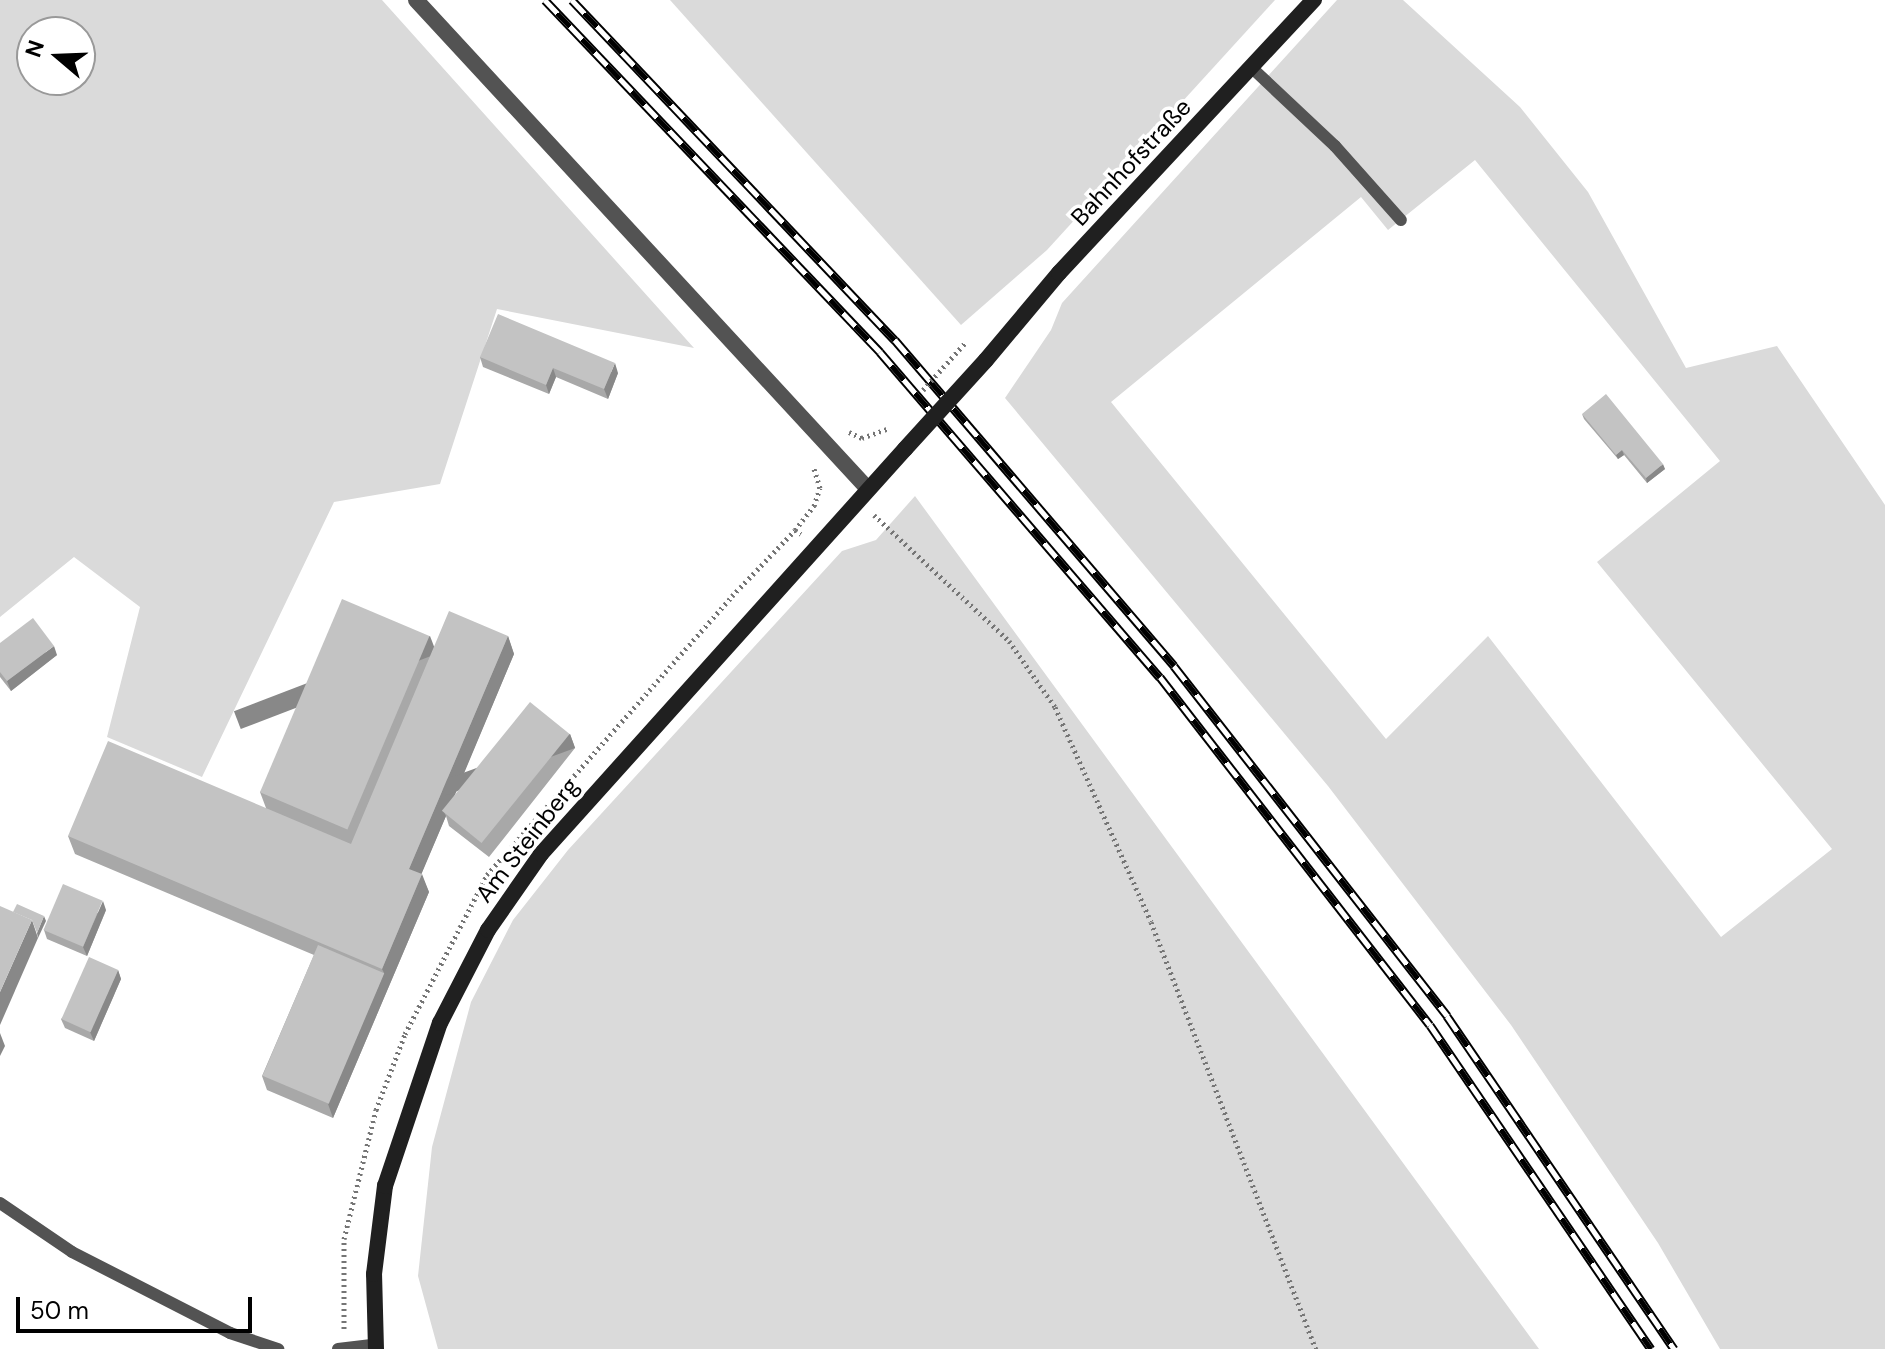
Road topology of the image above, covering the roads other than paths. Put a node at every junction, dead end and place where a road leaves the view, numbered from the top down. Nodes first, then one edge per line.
1 (416, 0) edge
2 (1314, 0) edge
3 (1252, 68) junction
4 (1401, 220) dead end
5 (905, 449) joint
6 (868, 489) junction
7 (0, 1203) edge
8 (376, 1347) edge
9 (278, 1349) edge
10 (338, 1349) edge

1 - 6 street
2 - 3 main road, Bahnhofstraße
3 - 4 lane
3 - 5 main road, Bahnhofstraße, bridge
5 - 6 main road, Am Steinberg
6 - 8 main road, Am Steinberg
7 - 9 lane
8 - 10 lane

